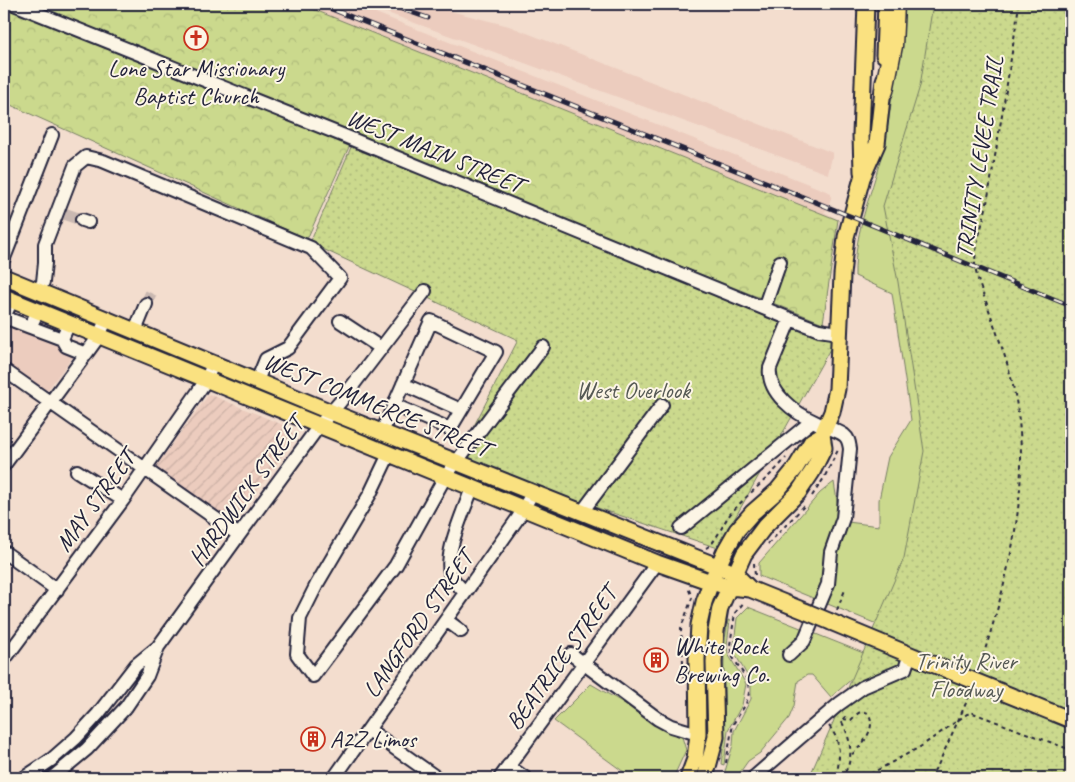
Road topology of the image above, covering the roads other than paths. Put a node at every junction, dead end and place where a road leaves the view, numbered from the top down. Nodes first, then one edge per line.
1 (14, 4) edge
2 (866, 4) edge
3 (886, 4) edge
4 (895, 4) edge
5 (884, 91) junction
6 (52, 135) dead end
7 (862, 178) junction
8 (4, 258) edge
9 (780, 262) dead end
10 (4, 277) edge
11 (425, 291) dead end
12 (38, 292) junction
13 (8, 299) edge
14 (146, 304) tunnel mouth
15 (764, 308) junction
16 (38, 311) junction
17 (4, 317) edge
18 (790, 319) junction
19 (106, 320) junction
20 (340, 321) dead end
21 (69, 324) junction
22 (30, 327) junction
23 (135, 331) junction
24 (839, 333) junction
25 (99, 336) junction
26 (62, 338) junction
27 (543, 347) dead end
28 (381, 348) junction
29 (86, 354) junction
30 (214, 363) junction
31 (4, 370) edge
32 (207, 379) junction
33 (257, 381) junction
34 (403, 384) junction
35 (50, 403) junction
36 (662, 405) dead end
37 (394, 406) junction
38 (461, 410) junction
39 (332, 412) junction
40 (812, 421) junction
41 (319, 426) junction
42 (382, 432) junction
43 (824, 432) junction
44 (388, 454) junction
45 (456, 461) junction
46 (4, 465) edge
47 (144, 470) junction
48 (77, 471) dead end
49 (445, 477) junction
50 (472, 488) junction
51 (533, 492) junction
52 (123, 500) junction
53 (524, 510) junction
54 (582, 512) junction
55 (681, 528) dead end
56 (239, 535) junction
57 (4, 552) edge
58 (657, 563) junction
59 (717, 566) junction
60 (732, 580) junction
61 (711, 582) junction
62 (57, 590) junction
63 (465, 593) junction
64 (446, 620) junction
65 (461, 631) dead end
66 (158, 647) junction
67 (571, 654) dead end
68 (789, 656) dead end
69 (915, 656) junction
70 (4, 660) edge
71 (583, 663) junction
72 (1071, 720) edge
73 (369, 730) junction
74 (698, 734) junction
75 (716, 737) junction
76 (508, 766) junction
77 (24, 778) edge
78 (52, 778) edge
79 (334, 778) edge
80 (437, 778) edge
81 (500, 778) edge
82 (525, 778) edge
83 (688, 778) edge
84 (706, 778) edge
85 (753, 778) edge

1 - 15 street, WEST MAIN STREET
2 - 7 main road
3 - 5 main road
4 - 5 highway
5 - 7 main road
6 - 8 street
7 - 24 main road
9 - 15 street
10 - 12 main road, WEST COMMERCE STREET
11 - 28 street, HARDWICK STREET
12 - 19 main road, WEST COMMERCE STREET
12 - 33 street
13 - 16 main road, WEST COMMERCE STREET
13 - 17 street
14 - 23 street
15 - 18 street, WEST MAIN STREET
16 - 21 main road, WEST COMMERCE STREET
16 - 22 street
17 - 22 street
18 - 24 street, WEST MAIN STREET
18 - 40 street
19 - 23 main road, WEST COMMERCE STREET
19 - 25 street
20 - 28 street
21 - 25 main road, WEST COMMERCE STREET
21 - 26 street
22 - 26 street
23 - 30 main road, WEST COMMERCE STREET
24 - 43 main road
25 - 29 street
25 - 32 main road, WEST COMMERCE STREET
26 - 29 street
27 - 45 street
28 - 39 street, HARDWICK STREET
29 - 35 street
30 - 32 street, MAY STREET
30 - 33 main road, WEST COMMERCE STREET
31 - 35 street
32 - 41 main road, WEST COMMERCE STREET
32 - 47 street, MAY STREET
33 - 39 main road, WEST COMMERCE STREET
34 - 37 street
34 - 38 street
34 - 38 street
35 - 46 street
35 - 47 street
36 - 54 street
37 - 38 street
37 - 42 street
39 - 41 street, HARDWICK STREET
39 - 42 main road, WEST COMMERCE STREET
40 - 43 street
40 - 55 street
41 - 44 main road, WEST COMMERCE STREET
41 - 56 street, HARDWICK STREET
42 - 45 main road, WEST COMMERCE STREET
43 - 59 main road
43 - 60 main road
43 - 68 street
44 - 49 main road, WEST COMMERCE STREET
44 - 49 street
45 - 49 street
45 - 51 main road, WEST COMMERCE STREET
47 - 52 street, MAY STREET
47 - 56 street
48 - 52 street
49 - 50 main road, WEST COMMERCE STREET
50 - 53 main road, WEST COMMERCE STREET
50 - 63 street
51 - 53 street, LANGFORD STREET
51 - 54 main road, WEST COMMERCE STREET
52 - 62 street, MAY STREET
53 - 58 main road, WEST COMMERCE STREET
53 - 63 street, LANGFORD STREET
54 - 59 main road, WEST COMMERCE STREET
56 - 66 street, HARDWICK STREET
57 - 62 street
58 - 61 main road, WEST COMMERCE STREET
58 - 71 street, BEATRICE STREET
59 - 60 main road, WEST COMMERCE STREET
59 - 61 main road
60 - 61 main road, WEST COMMERCE STREET
60 - 69 main road, bridge
60 - 75 main road
61 - 74 main road
62 - 70 street, MAY STREET
63 - 64 street, LANGFORD STREET
64 - 65 street
64 - 73 street, LANGFORD STREET
66 - 77 street, HARDWICK STREET
66 - 78 street, HARDWICK STREET
67 - 71 street
69 - 72 main road, bridge
69 - 85 street
71 - 74 street
71 - 76 street, BEATRICE STREET
73 - 79 street, LANGFORD STREET
73 - 80 street
74 - 75 main road
74 - 83 main road
75 - 84 main road
76 - 81 street, BEATRICE STREET
76 - 82 street

